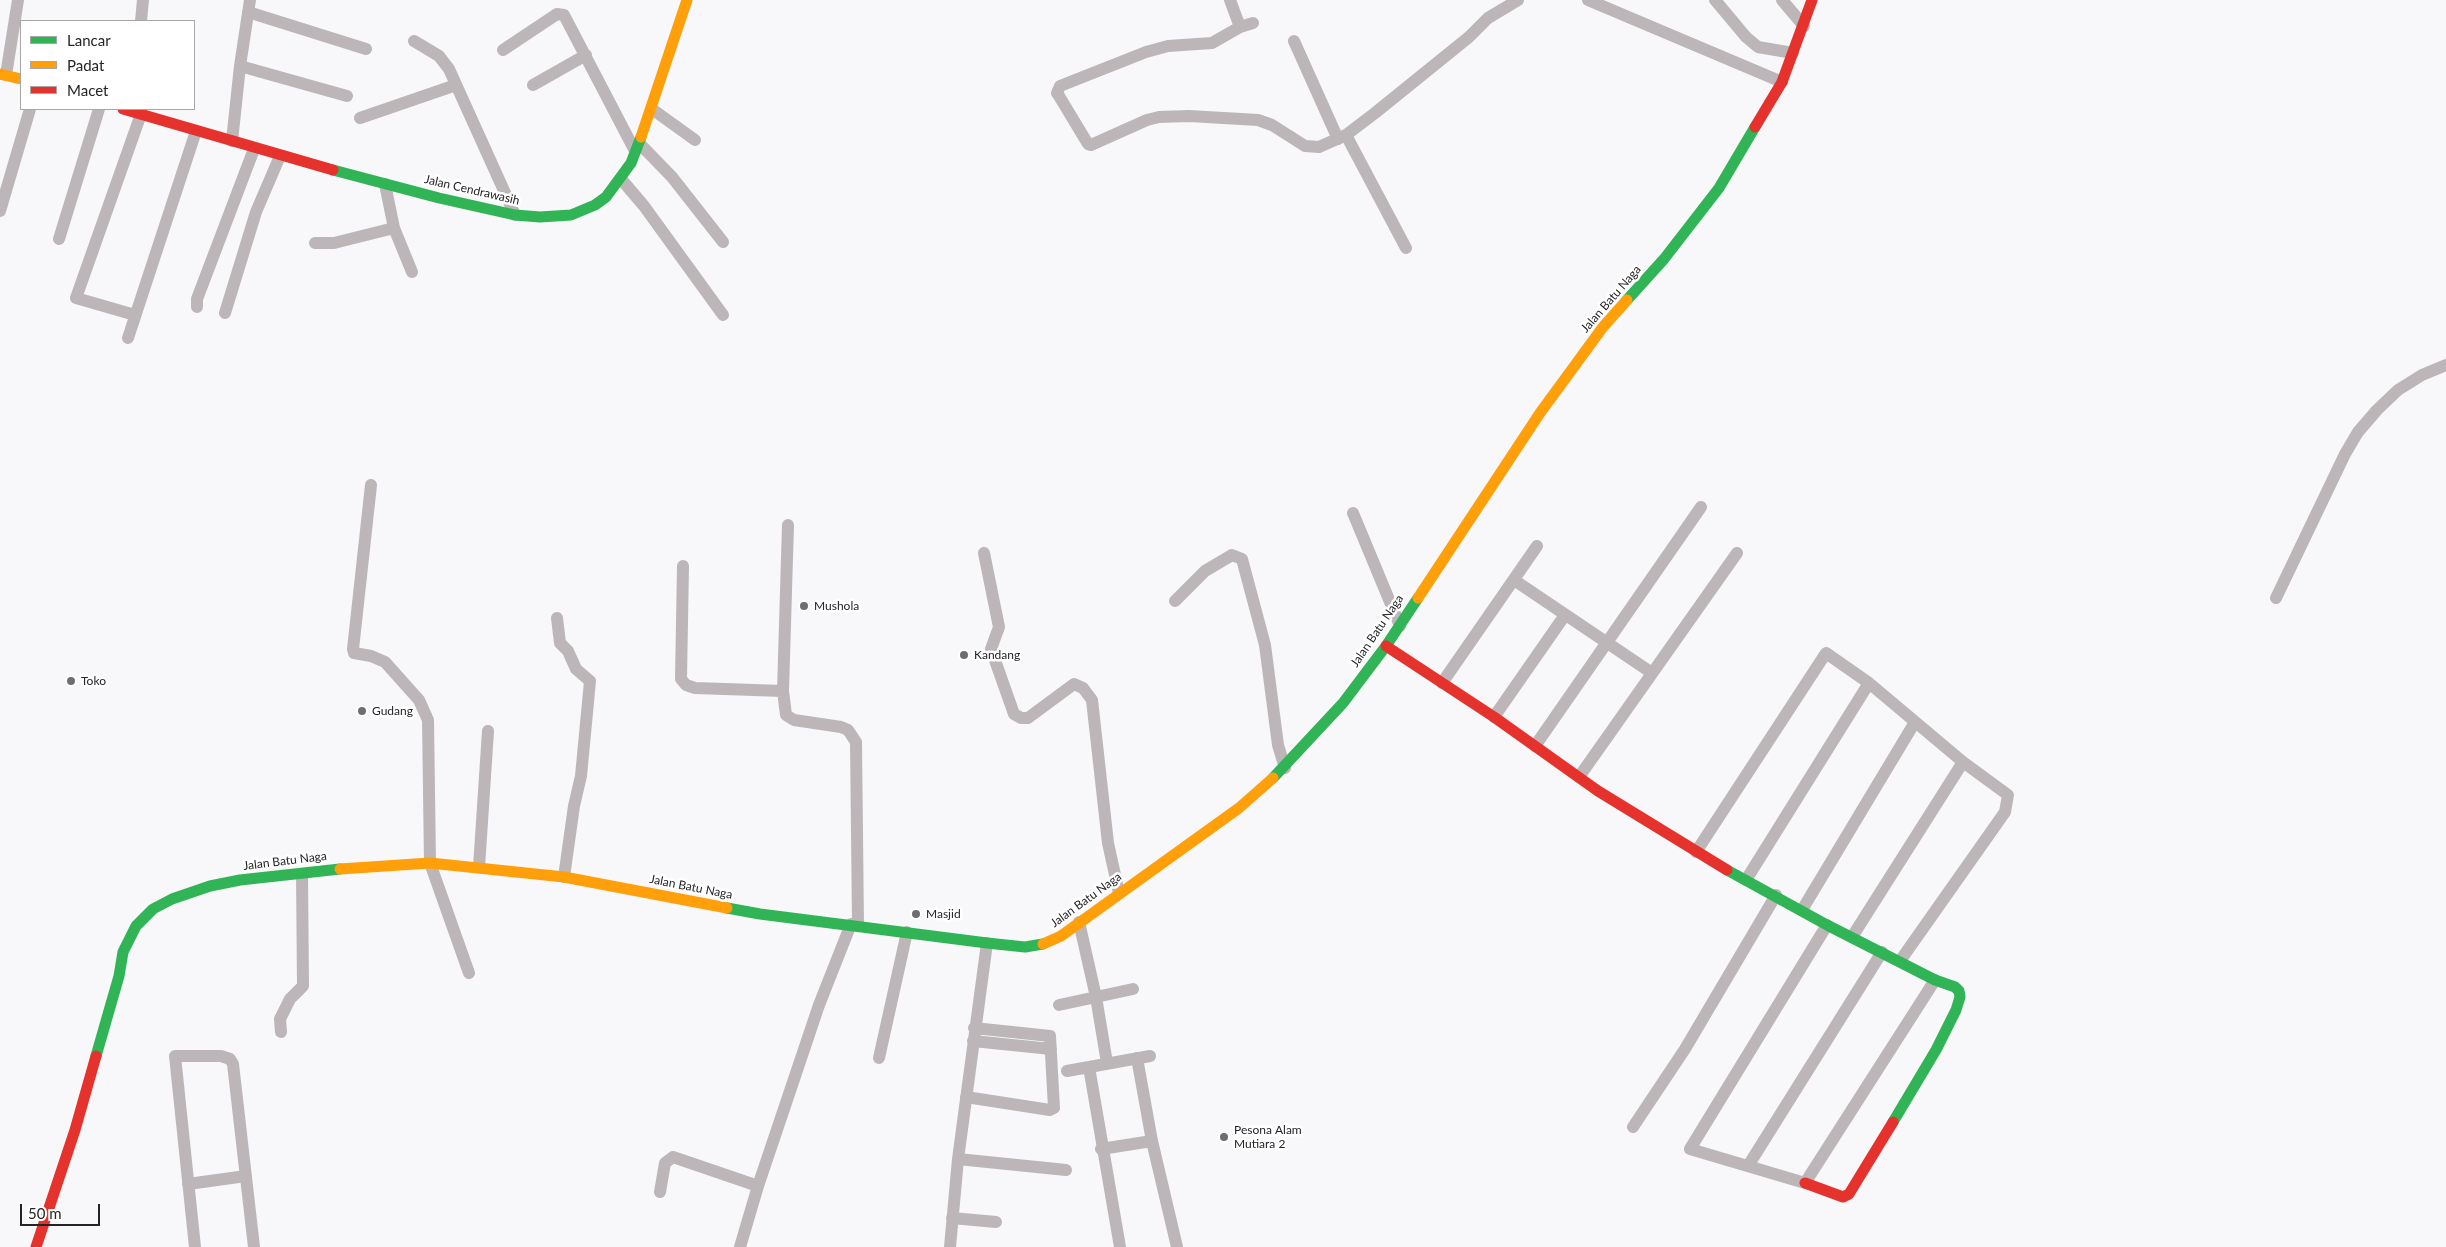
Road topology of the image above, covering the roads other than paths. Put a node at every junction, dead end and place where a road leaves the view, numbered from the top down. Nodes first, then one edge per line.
1 (18, 0) edge
2 (143, 0) edge
3 (687, 0) edge
4 (1230, 0) edge
5 (1518, 0) edge
6 (1588, 0) edge
7 (1715, 0) edge
8 (1782, 0) edge
9 (1812, 0) edge
10 (249, 6) edge
11 (141, 20) edge
12 (1254, 23) dead end
13 (1804, 26) junction
14 (1240, 27) junction
15 (414, 41) dead end
16 (1294, 41) dead end
17 (366, 49) dead end
18 (503, 50) dead end
19 (1793, 53) junction
20 (586, 55) junction
21 (240, 66) junction
22 (3, 75) edge
23 (20, 79) edge
24 (1782, 82) junction
25 (456, 85) junction
26 (533, 85) dead end
27 (347, 96) dead end
28 (652, 109) junction
29 (30, 110) edge
30 (99, 110) edge
31 (133, 111) edge
32 (360, 118) dead end
33 (196, 130) junction
34 (1342, 137) junction
35 (695, 140) dead end
36 (232, 141) junction
37 (637, 147) junction
38 (254, 148) junction
39 (280, 156) junction
40 (621, 179) junction
41 (384, 184) junction
42 (0, 211) edge
43 (516, 215) junction
44 (394, 228) junction
45 (59, 239) dead end
46 (723, 242) dead end
47 (315, 243) dead end
48 (1406, 248) dead end
49 (412, 272) dead end
50 (197, 307) dead end
51 (225, 313) dead end
52 (135, 314) junction
53 (723, 315) dead end
54 (128, 338) dead end
55 (2446, 365) edge
56 (371, 484) dead end
57 (1701, 507) dead end
58 (1353, 513) dead end
59 (788, 525) dead end
60 (1537, 546) dead end
61 (984, 553) dead end
62 (1736, 553) dead end
63 (683, 566) dead end
64 (1514, 580) junction
65 (2276, 598) dead end
66 (1175, 601) dead end
67 (1565, 614) junction
68 (557, 618) dead end
69 (1400, 626) junction
70 (1607, 643) junction
71 (1386, 646) junction
72 (1652, 674) junction
73 (1442, 683) junction
74 (1869, 683) junction
75 (783, 691) junction
76 (1494, 717) junction
77 (1915, 722) junction
78 (488, 731) dead end
79 (1535, 746) junction
80 (1962, 762) junction
81 (1286, 768) junction
82 (1578, 777) junction
83 (1696, 852) junction
84 (430, 863) junction
85 (479, 867) junction
86 (302, 874) junction
87 (564, 877) junction
88 (1746, 880) junction
89 (1119, 893) junction
90 (1776, 895) junction
91 (1802, 910) junction
92 (1079, 922) junction
93 (854, 924) junction
94 (1827, 925) junction
95 (907, 932) junction
96 (1852, 937) junction
97 (987, 943) junction
98 (1882, 952) junction
99 (1900, 961) junction
100 (469, 973) dead end
101 (1935, 980) junction
102 (1133, 989) dead end
103 (1096, 997) junction
104 (1059, 1005) dead end
105 (974, 1028) junction
106 (280, 1032) dead end
107 (972, 1041) junction
108 (1051, 1049) junction
109 (879, 1058) dead end
110 (1107, 1064) junction
111 (1089, 1067) junction
112 (1067, 1071) dead end
113 (966, 1097) junction
114 (1634, 1127) dead end
115 (1152, 1141) junction
116 (1102, 1149) junction
117 (958, 1159) junction
118 (1748, 1166) junction
119 (1066, 1170) dead end
120 (246, 1176) junction
121 (1805, 1183) junction
122 (188, 1184) junction
123 (758, 1186) junction
124 (660, 1192) dead end
125 (952, 1218) junction
126 (996, 1222) dead end
127 (36, 1247) edge
128 (195, 1247) edge
129 (254, 1247) edge
130 (740, 1247) edge
131 (950, 1247) edge
132 (1120, 1247) edge
133 (1177, 1247) edge

1 - 22 street
2 - 11 street
3 - 28 street, Jalan Cendrawasih
4 - 14 street
5 - 34 street
6 - 24 street
7 - 19 street
8 - 13 street
9 - 13 street, Jalan Batu Naga
10 - 17 street
10 - 21 street
12 - 14 street
13 - 19 street, Jalan Batu Naga
14 - 34 street
15 - 25 street
16 - 34 street
18 - 20 street
19 - 24 street, Jalan Batu Naga
20 - 26 street
20 - 37 street
21 - 27 street
21 - 36 street
22 - 23 street
24 - 69 street, Jalan Batu Naga
25 - 32 street
25 - 43 street
28 - 35 street
28 - 37 street, Jalan Cendrawasih
29 - 42 street
30 - 45 street
31 - 33 street, Jalan Cendrawasih
31 - 52 street
33 - 36 street, Jalan Cendrawasih
33 - 52 street
34 - 48 street
36 - 38 street, Jalan Cendrawasih
37 - 40 street, Jalan Cendrawasih
37 - 46 street
38 - 39 street, Jalan Cendrawasih
38 - 50 street
39 - 41 street, Jalan Cendrawasih
39 - 51 street
40 - 43 street, Jalan Cendrawasih
40 - 53 street
41 - 43 street, Jalan Cendrawasih
41 - 44 street
44 - 47 street
44 - 49 street
52 - 54 street
55 - 65 street
56 - 84 street
57 - 70 street
58 - 69 street
59 - 75 street
60 - 64 street
61 - 89 street
62 - 72 street
63 - 75 street
64 - 67 street
64 - 73 street
66 - 81 street
67 - 70 street
67 - 76 street
68 - 87 street
69 - 71 street, Jalan Batu Naga
70 - 72 street
70 - 79 street
71 - 73 street
71 - 81 street, Jalan Batu Naga
72 - 82 street
73 - 76 street
74 - 77 street
74 - 83 street
74 - 88 street
75 - 93 street
76 - 79 street
77 - 80 street
77 - 91 street
78 - 85 street
79 - 82 street
80 - 96 street
80 - 99 street
81 - 89 street, Jalan Batu Naga
82 - 83 street
83 - 88 street
84 - 85 street, Jalan Batu Naga
84 - 86 street, Jalan Batu Naga
84 - 100 street
85 - 87 street, Jalan Batu Naga
86 - 106 street
86 - 127 street, Jalan Batu Naga
87 - 93 street, Jalan Batu Naga
88 - 90 street
89 - 92 street, Jalan Batu Naga
90 - 91 street
90 - 114 street
91 - 94 street
92 - 97 street, Jalan Batu Naga
92 - 103 street
93 - 95 street, Jalan Batu Naga
93 - 123 street
94 - 96 street
94 - 118 street
95 - 97 street, Jalan Batu Naga
95 - 109 street
96 - 98 street
97 - 105 street
98 - 99 street
98 - 118 street
99 - 101 street
101 - 121 street
101 - 121 street
102 - 103 street
103 - 104 street
103 - 110 street
105 - 107 street
105 - 108 street
107 - 108 street
107 - 113 street
108 - 113 street
110 - 111 street
110 - 115 street
111 - 112 street
111 - 116 street
113 - 117 street
115 - 116 street
115 - 133 street
116 - 132 street
117 - 119 street
117 - 125 street
118 - 121 street
120 - 122 street
120 - 122 street
120 - 129 street
122 - 128 street
123 - 124 street
123 - 130 street
125 - 126 street
125 - 131 street

